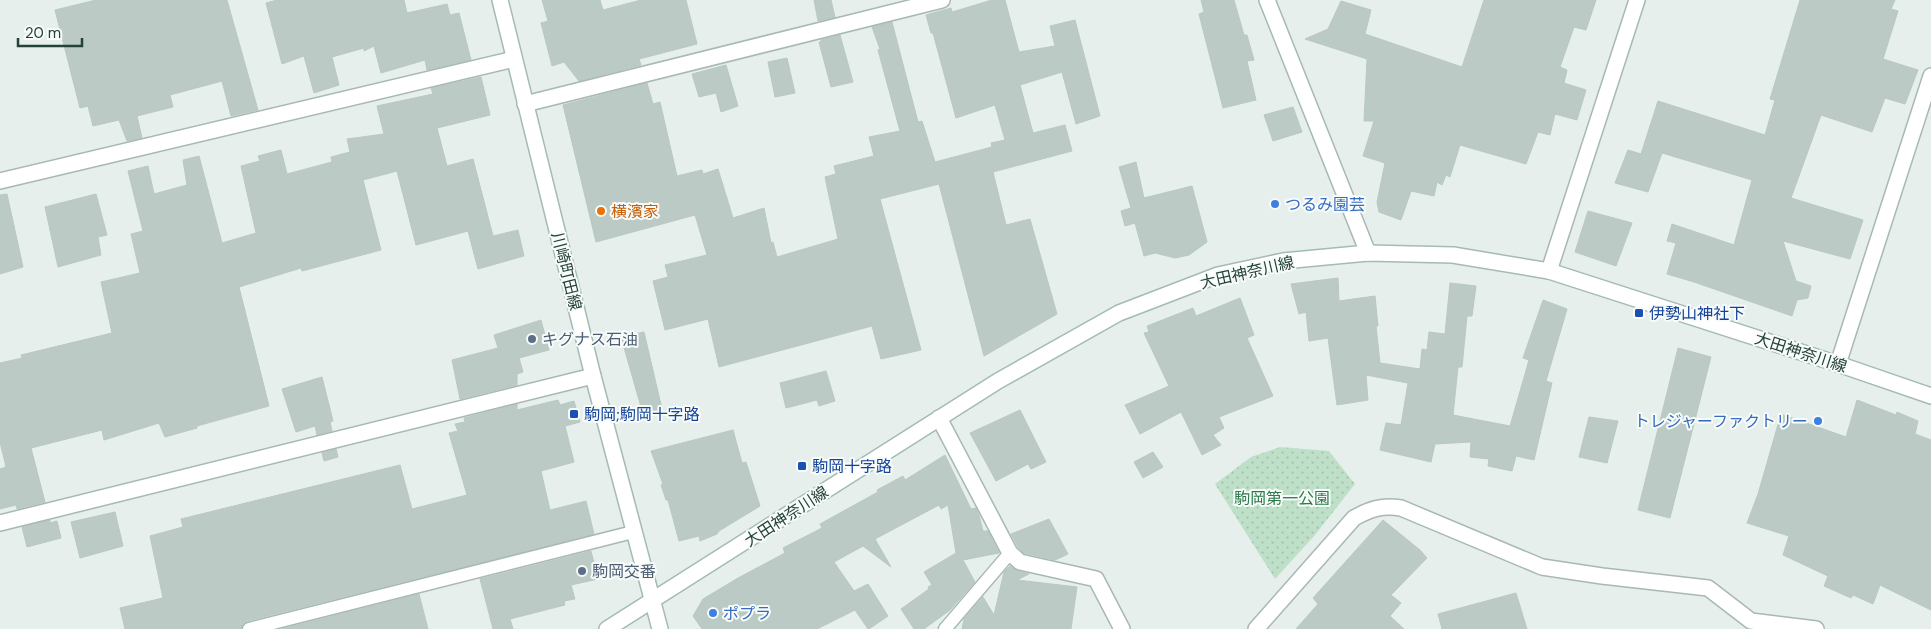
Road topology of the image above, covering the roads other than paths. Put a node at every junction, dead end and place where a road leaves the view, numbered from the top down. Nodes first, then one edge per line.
1 (500, 0) edge
2 (942, 0) edge
3 (1267, 0) edge
4 (1636, 0) edge
5 (514, 59) junction
6 (1931, 76) edge
7 (525, 104) junction
8 (0, 181) edge
9 (1368, 253) junction
10 (1549, 271) junction
11 (1838, 364) junction
12 (593, 376) junction
13 (1931, 396) edge
14 (939, 418) junction
15 (0, 523) edge
16 (634, 532) junction
17 (1010, 553) junction
18 (652, 602) junction
19 (1117, 627) edge
20 (249, 629) edge
21 (607, 629) edge
22 (660, 629) edge
23 (946, 629) edge
24 (1256, 629) edge
25 (1816, 629) edge

1 - 5 street, 川崎町田線
2 - 7 street
3 - 9 street
4 - 10 street
5 - 7 street, 川崎町田線
5 - 8 street
6 - 11 street
7 - 12 street, 川崎町田線
9 - 10 street, 大田神奈川線
9 - 14 street, 大田神奈川線
10 - 11 street, 大田神奈川線
11 - 13 street, 大田神奈川線
12 - 15 street
12 - 16 street, 川崎町田線
14 - 17 street
14 - 18 street, 大田神奈川線
16 - 18 street, 川崎町田線
16 - 20 lane
17 - 19 street
17 - 23 lane
18 - 21 street, 大田神奈川線
18 - 22 street, 川崎町田線
24 - 25 street

